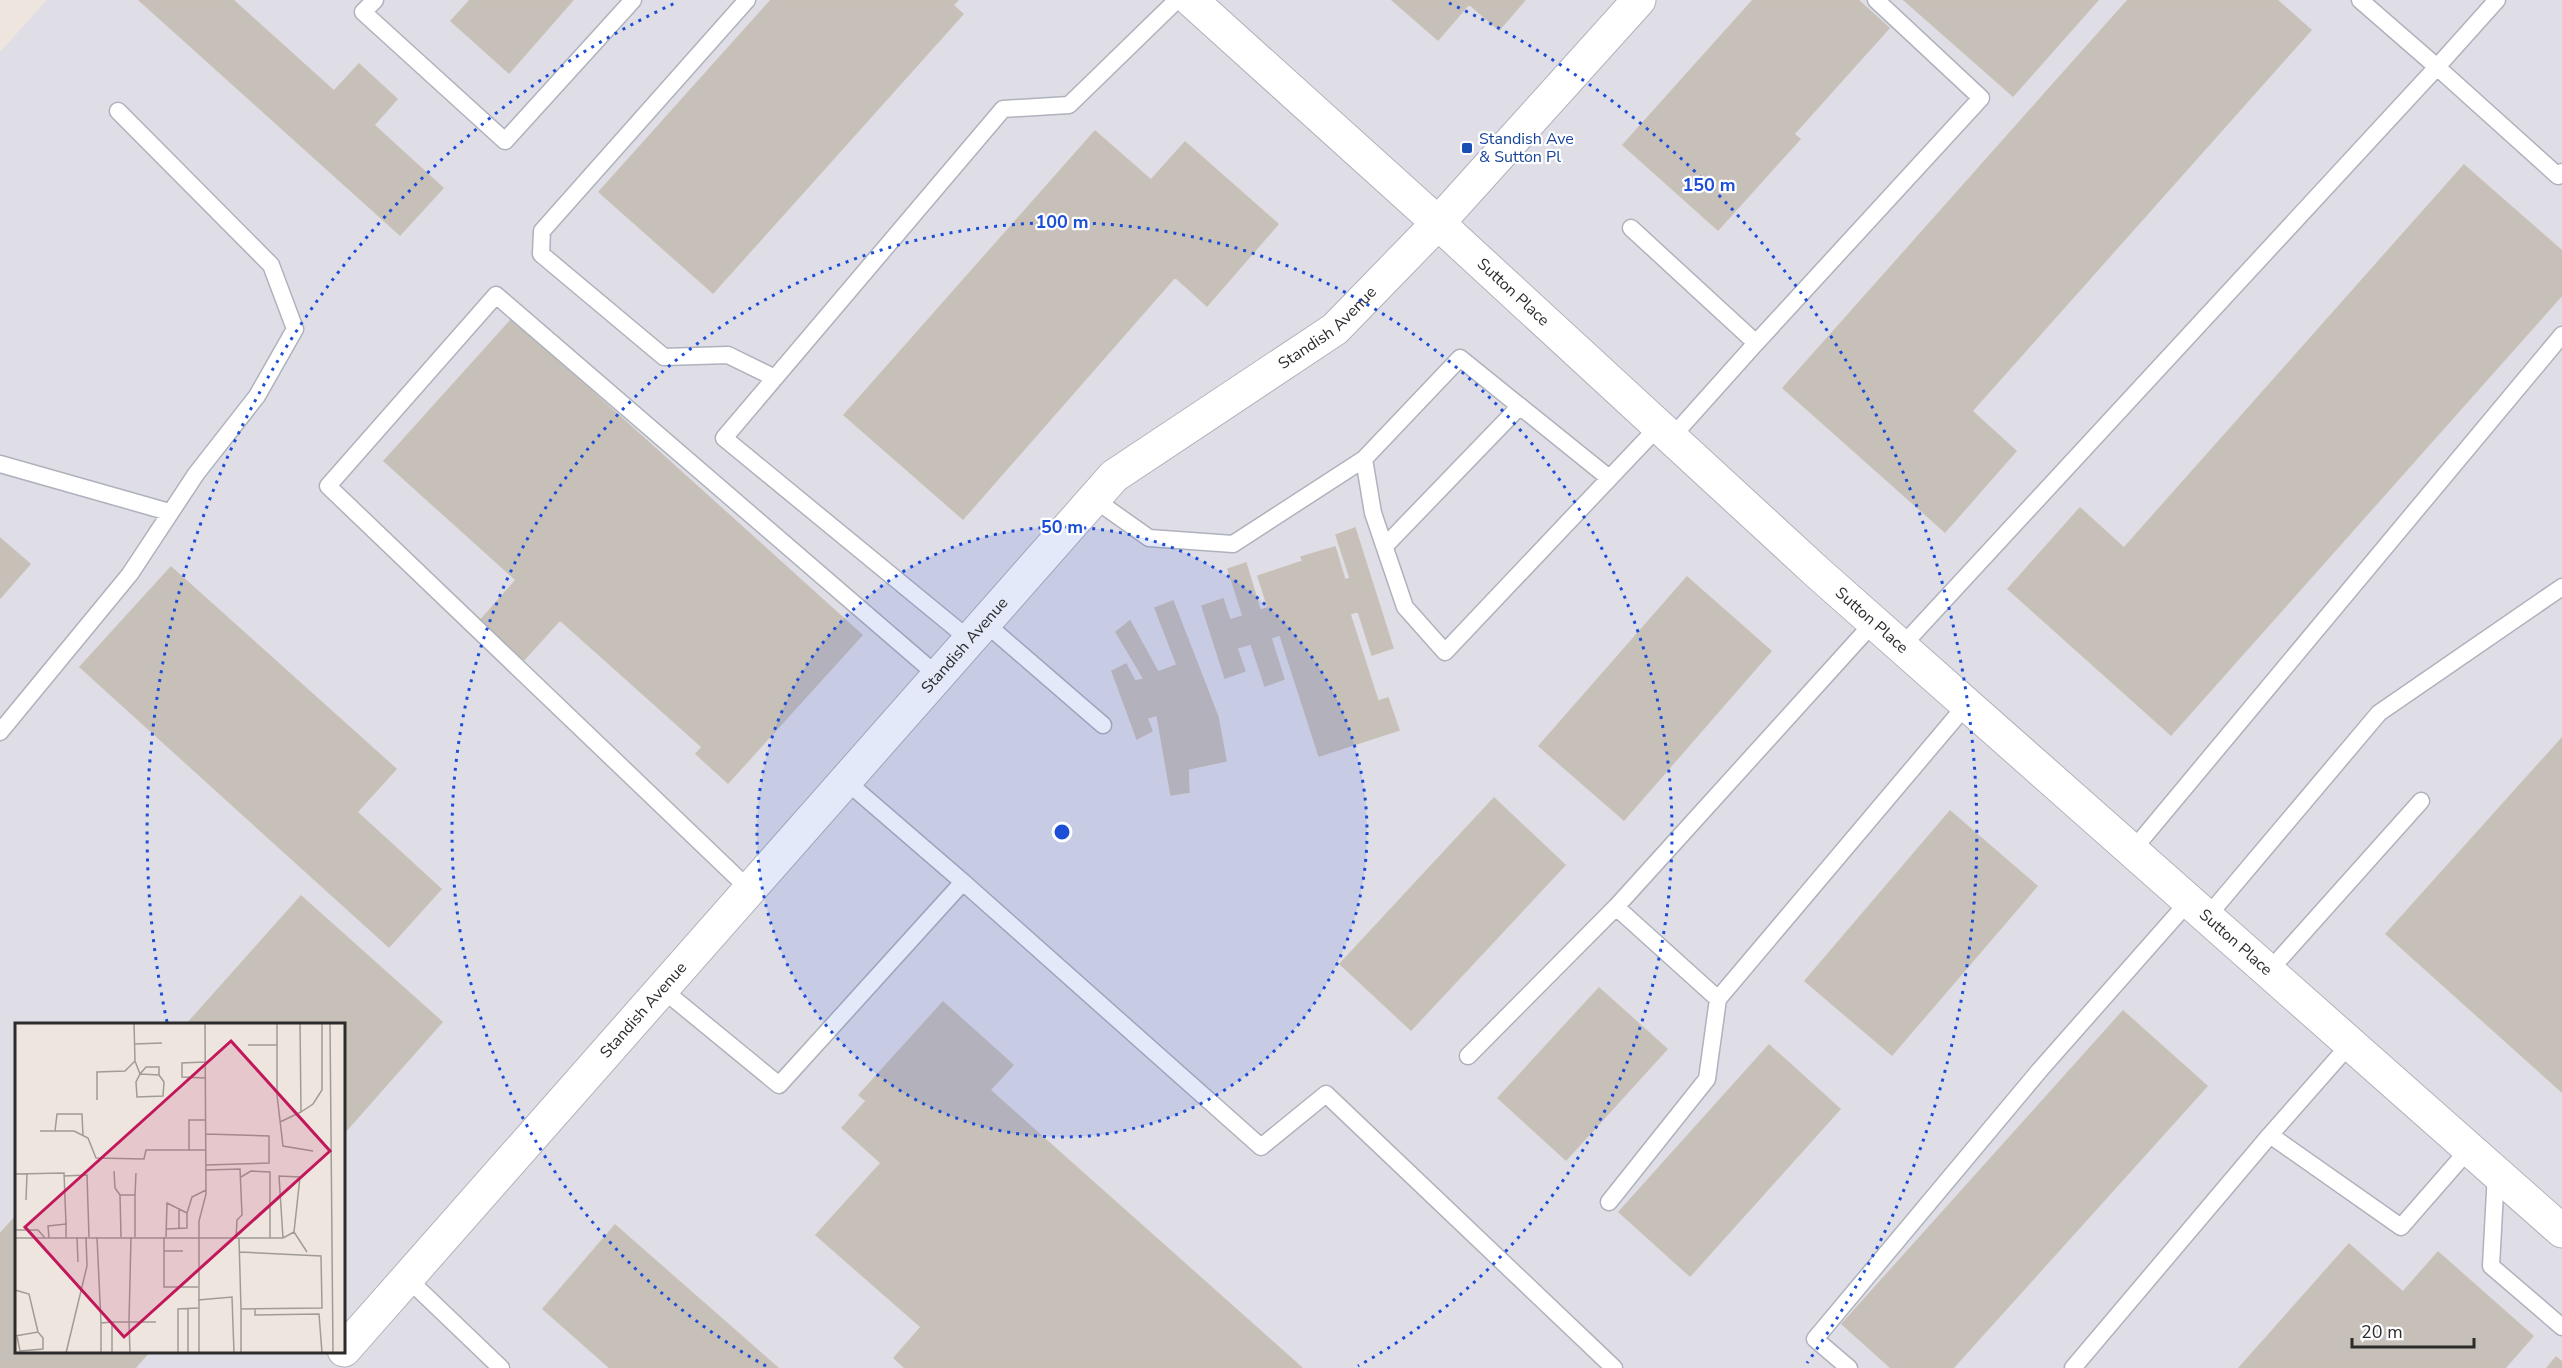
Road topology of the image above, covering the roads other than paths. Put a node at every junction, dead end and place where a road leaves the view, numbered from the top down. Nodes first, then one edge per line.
1 (375, 0) edge
2 (633, 0) edge
3 (747, 0) edge
4 (1177, 0) edge
5 (1191, 0) edge
6 (1639, 0) edge
7 (1876, 0) edge
8 (2361, 0) edge
9 (2497, 0) edge
10 (2437, 67) junction
11 (118, 111) dead end
12 (2561, 176) edge
13 (1438, 223) junction
14 (1631, 228) dead end
15 (2562, 335) edge
16 (1756, 344) junction
17 (775, 378) junction
18 (1520, 406) junction
19 (1665, 432) junction
20 (1365, 459) junction
21 (0, 464) edge
22 (1609, 478) junction
23 (1094, 499) junction
24 (169, 512) junction
25 (1385, 546) junction
26 (2562, 587) edge
27 (1874, 622) junction
28 (977, 632) junction
29 (1901, 647) junction
30 (938, 676) junction
31 (1967, 704) junction
32 (1103, 725) dead end
33 (0, 732) edge
34 (846, 781) junction
35 (2421, 801) dead end
36 (2132, 850) junction
37 (963, 882) junction
38 (750, 890) junction
39 (1616, 907) junction
40 (2198, 909) junction
41 (2269, 971) junction
42 (662, 989) junction
43 (1718, 999) junction
44 (2350, 1044) junction
45 (1468, 1056) dead end
46 (2270, 1135) junction
47 (2469, 1149) junction
48 (2496, 1173) junction
49 (1609, 1202) dead end
50 (2562, 1232) edge
51 (407, 1278) junction
52 (2562, 1328) edge
53 (345, 1349) edge
54 (341, 1353) edge
55 (327, 1368) edge
56 (501, 1368) edge
57 (1614, 1368) edge
58 (1849, 1368) edge
59 (2073, 1368) edge

1 - 2 lane
3 - 17 lane
4 - 17 lane
5 - 13 street, Sutton Place
6 - 13 street, Standish Avenue
7 - 16 lane
8 - 10 lane
9 - 10 lane
10 - 12 lane
10 - 29 lane
11 - 24 lane
13 - 19 street, Sutton Place
13 - 23 street, Standish Avenue
14 - 16 lane
15 - 36 lane
16 - 19 lane
17 - 28 lane
18 - 20 lane
18 - 22 lane
18 - 25 lane
19 - 22 lane
19 - 27 street, Sutton Place
20 - 23 lane
20 - 25 lane
21 - 24 lane
22 - 25 lane
23 - 28 street, Standish Avenue
24 - 33 lane
26 - 40 lane
27 - 29 street, Sutton Place
27 - 39 lane
28 - 30 street, Standish Avenue
28 - 32 lane
29 - 31 street, Sutton Place
30 - 34 street, Standish Avenue
30 - 38 lane
31 - 36 street, Sutton Place
31 - 43 lane
34 - 37 lane
34 - 38 street, Standish Avenue
35 - 41 lane
36 - 40 street, Sutton Place
37 - 42 lane
37 - 57 lane
38 - 42 street, Standish Avenue
39 - 43 lane
39 - 45 lane
40 - 41 street, Sutton Place
40 - 58 lane
41 - 44 street, Sutton Place
42 - 51 street, Standish Avenue
43 - 49 lane
44 - 46 lane
44 - 47 street, Sutton Place
46 - 47 lane
46 - 59 lane
47 - 48 street, Sutton Place
48 - 50 street, Sutton Place
48 - 52 lane
51 - 53 street, Standish Avenue
51 - 56 lane
54 - 55 street, Standish Avenue

